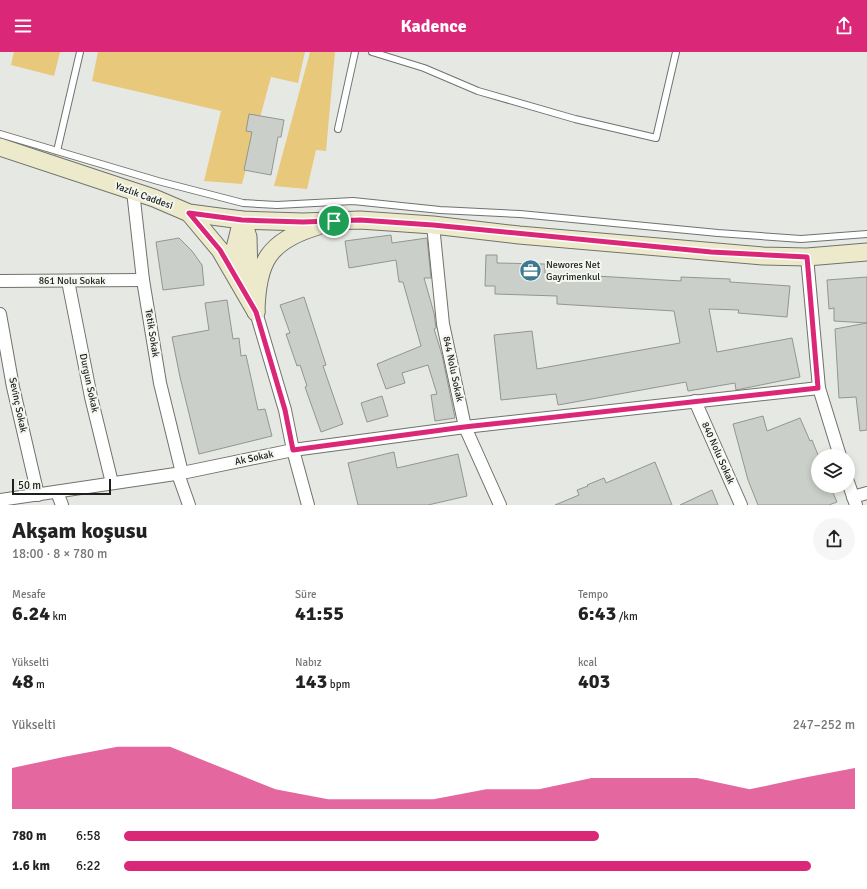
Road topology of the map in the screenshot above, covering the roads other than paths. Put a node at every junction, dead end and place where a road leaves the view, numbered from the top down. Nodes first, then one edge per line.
1 (80, 52) edge
2 (355, 52) edge
3 (372, 52) edge
4 (676, 52) edge
5 (338, 130) dead end
6 (0, 134) edge
7 (0, 147) edge
8 (57, 151) junction
9 (133, 191) junction
10 (189, 213) junction
11 (242, 220) junction
12 (334, 221) junction
13 (433, 225) junction
14 (867, 234) edge
15 (867, 252) edge
16 (807, 257) junction
17 (143, 280) junction
18 (0, 281) edge
19 (68, 281) junction
20 (256, 312) junction
21 (0, 314) edge
22 (818, 388) junction
23 (695, 402) junction
24 (464, 427) junction
25 (838, 449) edge
26 (293, 450) junction
27 (180, 473) junction
28 (112, 484) junction
29 (57, 492) junction
30 (867, 493) edge
31 (38, 495) junction
32 (0, 500) edge
33 (854, 501) edge
34 (62, 505) edge
35 (189, 505) edge
36 (308, 505) edge
37 (500, 505) edge
38 (741, 505) edge

1 - 8 lane
2 - 5 lane
3 - 4 lane
6 - 8 lane
7 - 9 main road, Yazlık Caddesi
8 - 14 lane
9 - 10 main road, Yazlık Caddesi
9 - 17 street, Tetik Sokak
10 - 11 main road, Yazlık Caddesi
10 - 20 main road
11 - 12 main road, Yazlık Caddesi
11 - 20 main road
12 - 13 main road, Yazlık Caddesi
12 - 20 main road
13 - 16 main road, Yazlık Caddesi
13 - 24 street, 844 Nolu Sokak
15 - 16 main road, Yazlık Caddesi
16 - 22 street
17 - 19 street, 861 Nolu Sokak
17 - 27 street, Tetik Sokak
18 - 19 street, 861 Nolu Sokak
19 - 28 street, Durgun Sokak
20 - 26 street
21 - 31 street, Sevinç Sokak
22 - 23 street, Ak Sokak
22 - 25 street
23 - 24 street, Ak Sokak
23 - 38 street, 840 Nolu Sokak
24 - 26 street, Ak Sokak
24 - 37 street, 844 Nolu Sokak
26 - 27 street, Ak Sokak
26 - 36 street
27 - 28 street, Ak Sokak
27 - 35 street, Tetik Sokak
28 - 29 street, Ak Sokak
29 - 31 street, Ak Sokak
29 - 34 street
30 - 33 street
31 - 32 street, Ak Sokak

